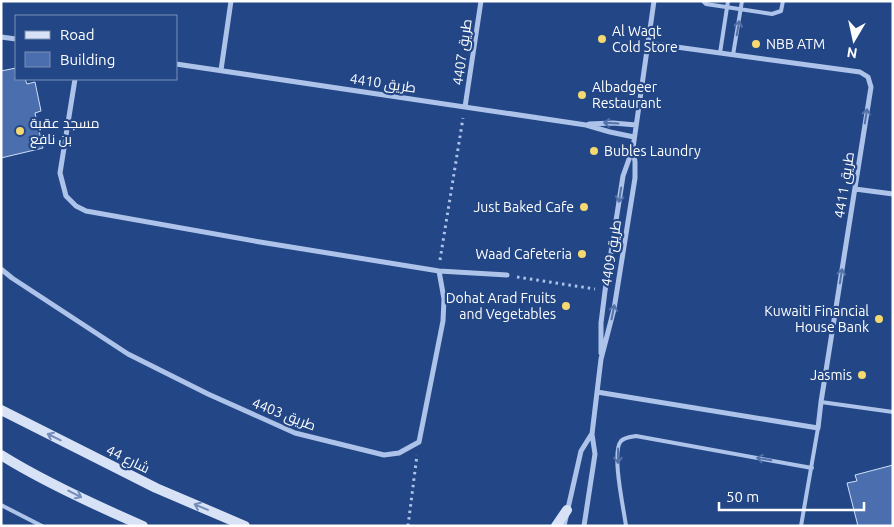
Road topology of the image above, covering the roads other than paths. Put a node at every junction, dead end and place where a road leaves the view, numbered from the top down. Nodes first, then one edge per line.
1 (231, 1) edge
2 (481, 1) edge
3 (654, 1) edge
4 (703, 1) edge
5 (728, 1) edge
6 (742, 1) edge
7 (783, 1) edge
8 (727, 7) junction
9 (741, 10) junction
10 (1, 37) edge
11 (15, 39) edge
12 (647, 43) junction
13 (720, 53) junction
14 (733, 55) junction
15 (178, 64) edge
16 (220, 70) junction
17 (75, 80) edge
18 (465, 107) junction
19 (586, 125) junction
20 (636, 125) junction
21 (634, 137) junction
22 (633, 148) junction
23 (855, 189) junction
24 (893, 194) edge
25 (1, 269) edge
26 (439, 271) junction
27 (507, 275) road end
28 (601, 359) junction
29 (597, 392) junction
30 (821, 402) junction
31 (1, 410) edge
32 (893, 412) edge
33 (818, 428) junction
34 (592, 434) junction
35 (1, 455) edge
36 (812, 468) junction
37 (1, 505) edge
38 (567, 510) junction
39 (42, 526) edge
40 (144, 526) edge
41 (246, 526) edge
42 (556, 526) edge
43 (564, 526) edge
44 (584, 526) edge
45 (626, 526) edge
46 (801, 526) edge

1 - 16 street
2 - 18 street, طريق 4407
3 - 12 street, طريق 4409
4 - 8 lane
5 - 8 lane
6 - 9 lane
7 - 9 lane
8 - 9 lane
8 - 13 lane
14 -> 9 lane
10 - 11 street
12 - 13 street, طريق 4411
12 - 20 street, طريق 4409
13 - 14 street, طريق 4411
23 -> 14 street, طريق 4411
15 - 16 street, طريق 4410
16 - 18 street, طريق 4410
17 - 26 street
18 - 19 street, طريق 4410
20 -> 19 street, طريق 4410
19 - 21 street, طريق 4410
20 - 21 street, طريق 4409
21 - 22 street, طريق 4409
22 -> 28 street, طريق 4409
28 -> 22 street, طريق 4409
23 - 24 street
30 -> 23 street, طريق 4411
25 - 26 street, طريق 4403
26 - 27 street
28 - 29 street, طريق 4409
29 - 33 street
29 - 34 street, طريق 4409
30 - 32 lane
30 - 33 street, طريق 4411
41 -> 31 main road, شارع 44
33 - 36 lane, طريق 4411
34 - 38 street, طريق 4409
34 - 44 street, طريق 4409
35 -> 40 main road
36 -> 45 lane
36 - 46 lane, طريق 4411
37 - 39 lane
38 - 42 main road
38 - 43 street, طريق 4409

